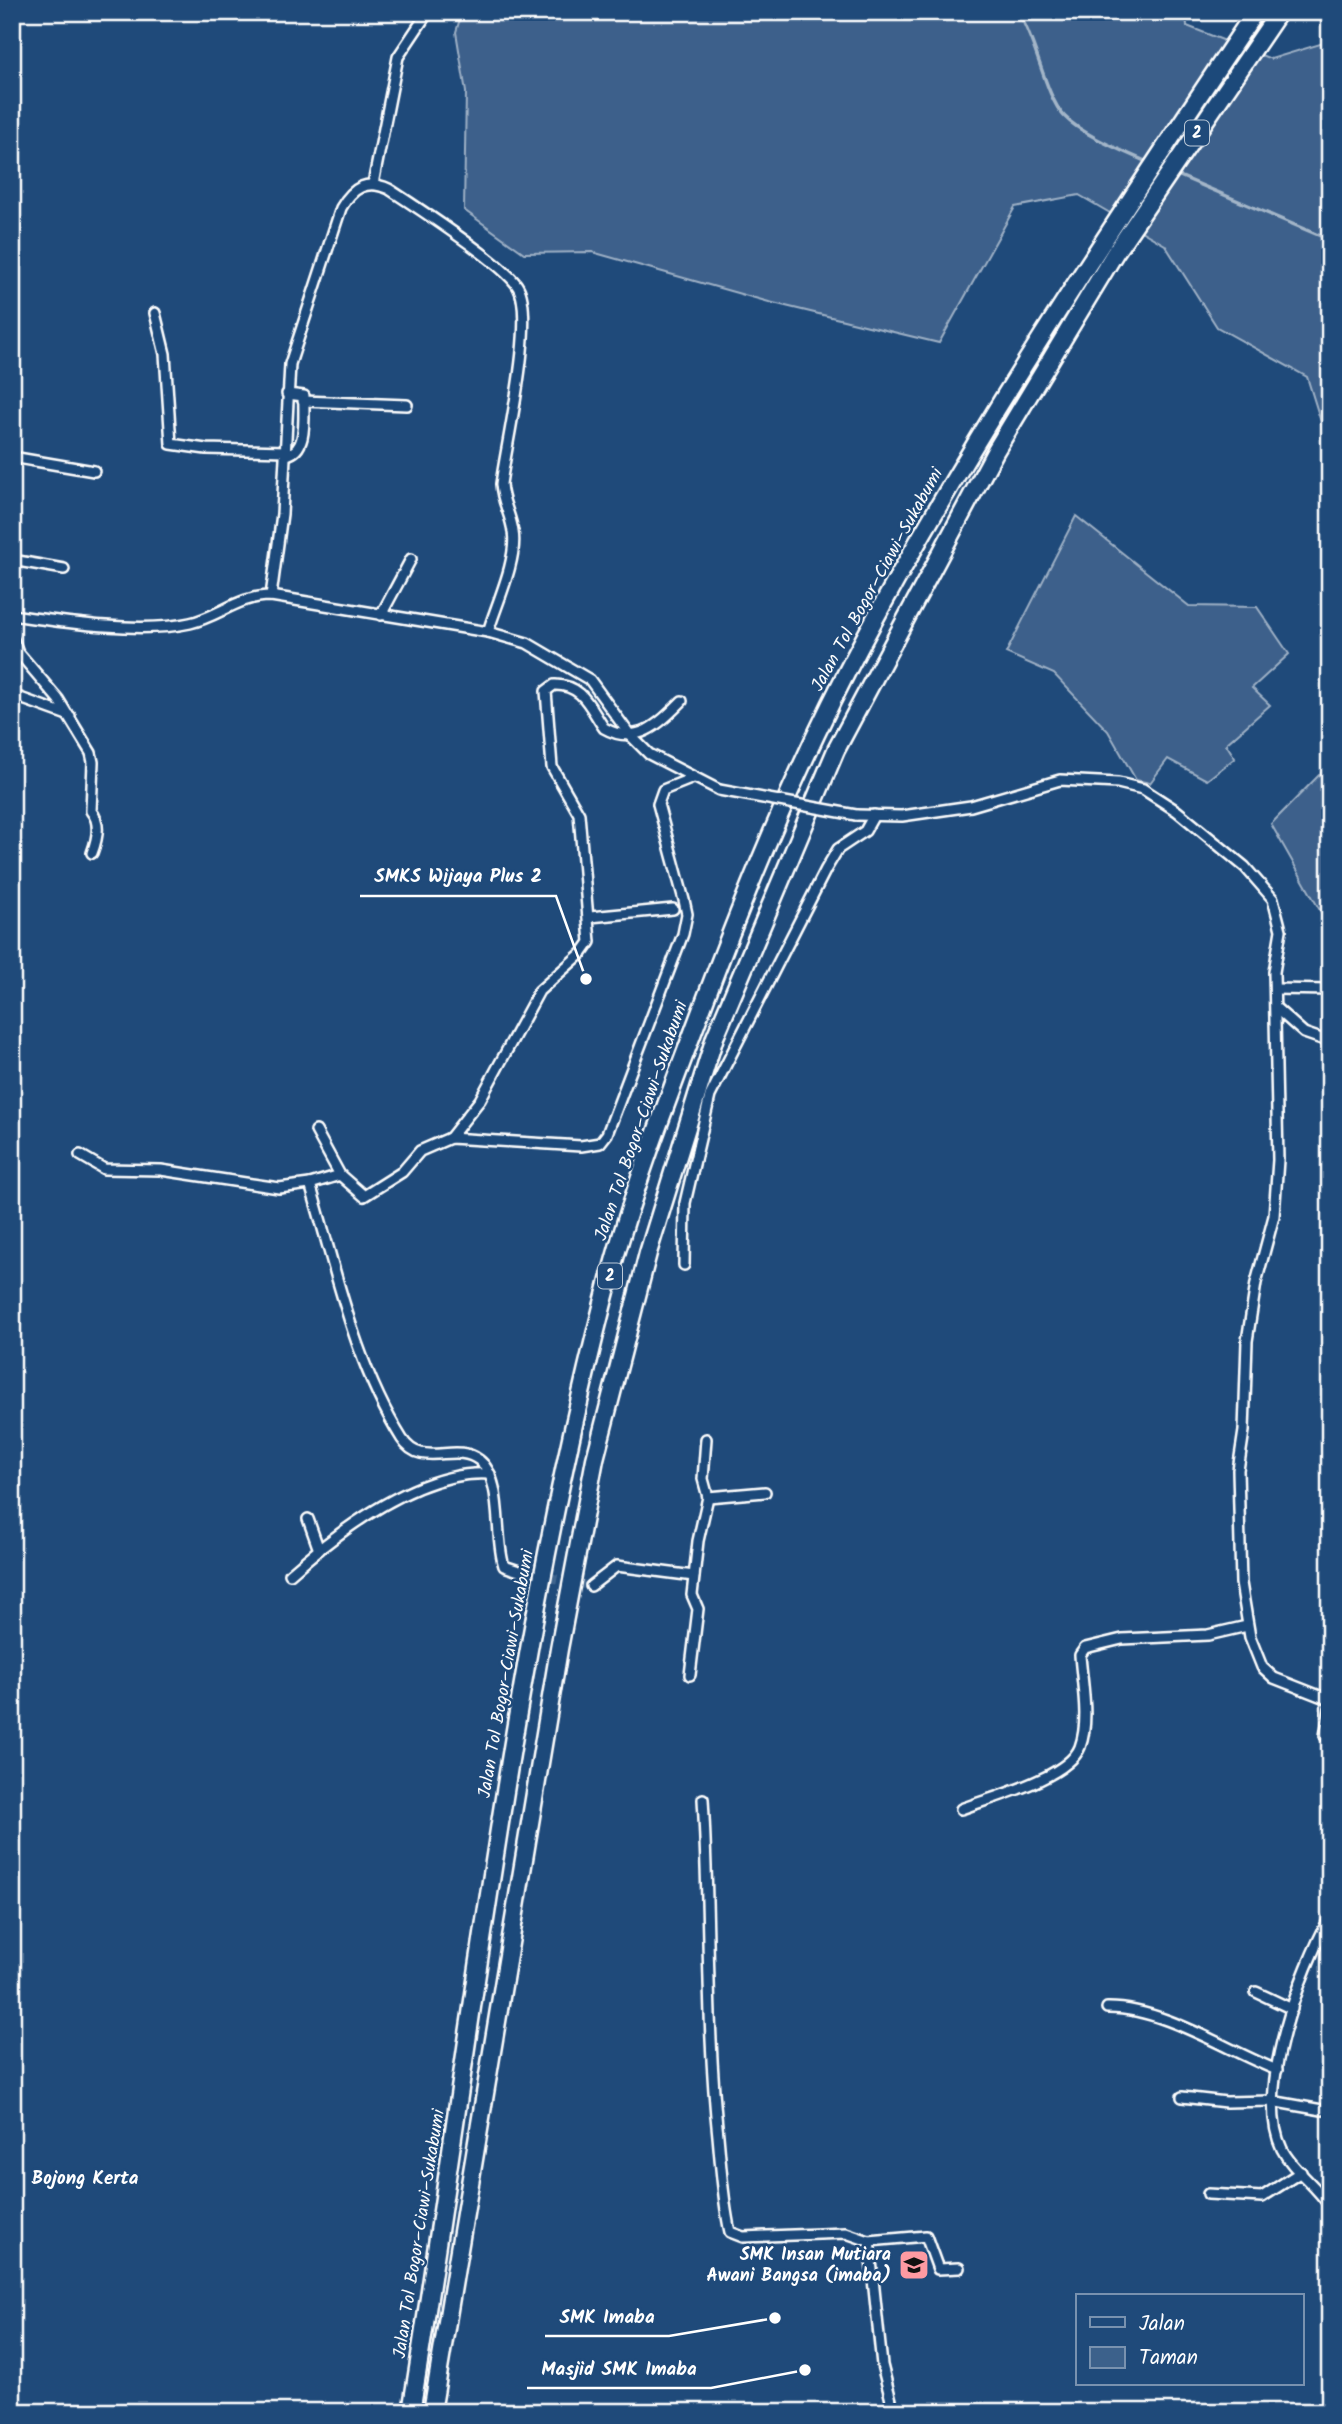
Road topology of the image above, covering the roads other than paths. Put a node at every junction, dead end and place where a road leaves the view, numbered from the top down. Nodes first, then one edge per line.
1 (428, 12) edge
2 (1255, 12) edge
3 (1279, 12) edge
4 (373, 184) junction
5 (15, 261) dead end
6 (12, 312) edge
7 (155, 313) dead end
8 (287, 394) junction
9 (303, 401) junction
10 (407, 405) dead end
11 (286, 453) junction
12 (12, 457) edge
13 (94, 471) dead end
14 (411, 559) dead end
15 (12, 560) edge
16 (64, 569) dead end
17 (271, 596) junction
18 (12, 615) edge
19 (381, 615) junction
20 (488, 632) junction
21 (12, 637) edge
22 (12, 695) edge
23 (682, 701) dead end
24 (70, 716) junction
25 (630, 735) junction
26 (693, 778) junction
27 (874, 814) junction
28 (92, 853) dead end
29 (673, 909) dead end
30 (590, 917) junction
31 (1275, 989) junction
32 (1330, 990) edge
33 (1277, 1009) junction
34 (1330, 1042) edge
35 (316, 1131) dead end
36 (450, 1138) junction
37 (80, 1155) dead end
38 (340, 1175) junction
39 (310, 1184) junction
40 (684, 1265) dead end
41 (706, 1439) dead end
42 (490, 1474) junction
43 (765, 1492) dead end
44 (709, 1497) junction
45 (308, 1519) dead end
46 (318, 1550) junction
47 (522, 1572) tunnel mouth
48 (290, 1574) dead end
49 (694, 1576) junction
50 (591, 1586) dead end
51 (1247, 1626) junction
52 (690, 1675) dead end
53 (1330, 1700) edge
54 (1330, 1708) edge
55 (1325, 1736) dead end
56 (702, 1799) dead end
57 (961, 1809) dead end
58 (1330, 1917) edge
59 (1256, 1992) dead end
60 (1107, 2008) dead end
61 (1292, 2009) junction
62 (1277, 2070) junction
63 (1182, 2097) dead end
64 (1271, 2101) junction
65 (1322, 2110) dead end
66 (1301, 2172) junction
67 (1208, 2194) dead end
68 (1330, 2207) edge
69 (869, 2241) junction
70 (959, 2268) dead end
71 (411, 2412) edge
72 (432, 2412) edge
73 (894, 2412) edge

1 - 4 street
2 - 71 highway, Jalan Tol Bogor–Ciawi–Sukabumi / 2
3 - 72 highway, 2
4 - 8 street
4 - 20 street
5 - 6 street
7 - 11 street
8 - 9 street
8 - 11 street
9 - 10 street
9 - 11 street
11 - 17 street
12 - 13 street
14 - 19 street
15 - 16 street
17 - 18 street
17 - 19 street
19 - 20 street
20 - 25 street
21 - 24 street
22 - 24 street
23 - 25 street
24 - 28 street
25 - 26 street
25 - 30 street
26 - 27 street, bridge
26 - 36 street
27 - 31 street
27 - 40 street
29 - 30 street
30 - 36 street
31 - 32 street
31 - 33 street
33 - 34 street
33 - 51 street
35 - 38 street
36 - 38 street
37 - 39 street
38 - 39 street
39 - 42 street
41 - 44 street
42 - 46 street
42 - 47 street
43 - 44 street
44 - 49 street
45 - 46 street
46 - 48 street
49 - 50 street
49 - 52 street
51 - 53 street
51 - 57 street
54 - 55 street
56 - 69 street
58 - 61 street
59 - 61 street
60 - 62 street
61 - 62 street
62 - 64 street
63 - 64 street
64 - 65 street
64 - 66 street
66 - 67 street
66 - 68 street
69 - 70 street
69 - 73 street

